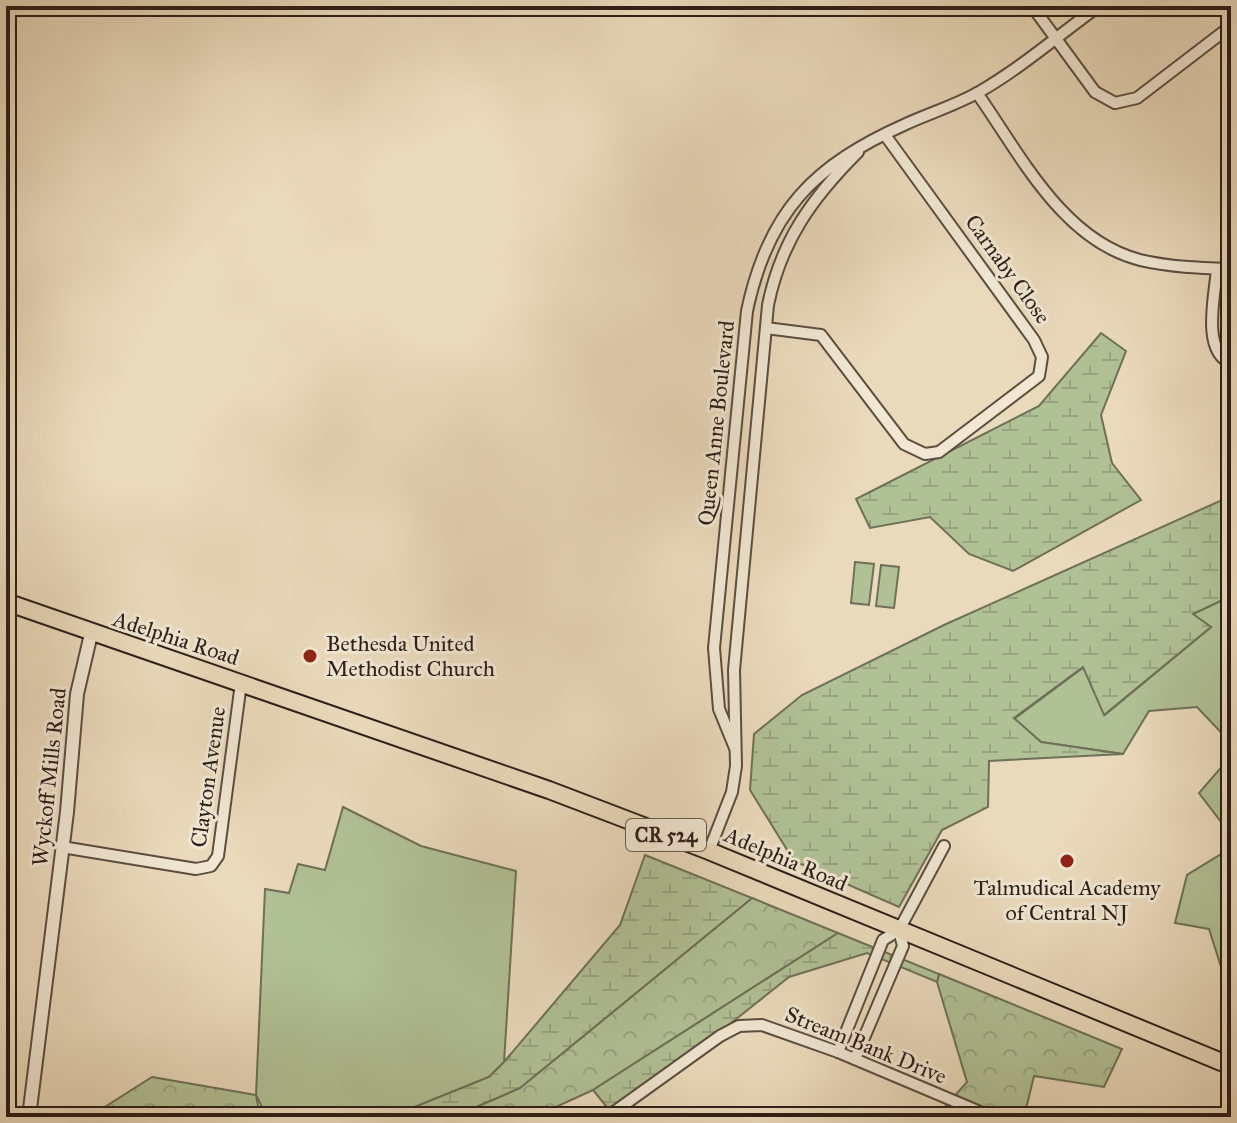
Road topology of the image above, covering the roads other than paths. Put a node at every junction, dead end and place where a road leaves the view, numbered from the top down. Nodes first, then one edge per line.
1 (1032, 6) edge
2 (1099, 6) edge
3 (1231, 26) edge
4 (1055, 38) junction
5 (977, 93) junction
6 (885, 135) junction
7 (865, 145) junction
8 (1217, 269) junction
9 (1231, 269) edge
10 (766, 328) junction
11 (1231, 363) edge
12 (6, 602) edge
13 (91, 634) junction
14 (241, 683) junction
15 (735, 748) junction
16 (6, 826) edge
17 (944, 846) dead end
18 (62, 847) junction
19 (709, 851) junction
20 (6, 863) edge
21 (899, 930) junction
22 (838, 1052) junction
23 (855, 1059) junction
24 (1231, 1066) edge
25 (29, 1117) edge
26 (607, 1117) edge
27 (992, 1117) edge

1 - 4 street
2 - 4 street, Queen Anne Boulevard
3 - 4 street
4 - 5 street, Queen Anne Boulevard
5 - 6 street, Queen Anne Boulevard
5 - 8 street
6 - 7 street, Queen Anne Boulevard
6 - 10 street, Carnaby Close
7 - 10 street, Queen Anne Boulevard
7 - 15 street, Queen Anne Boulevard
8 - 9 street
8 - 11 street
10 - 15 street, Queen Anne Boulevard
12 - 13 main road, CR 524
13 - 14 main road, Adelphia Road / CR 524
13 - 18 street, Wyckoff Mills Road
14 - 18 street, Clayton Avenue
14 - 19 main road, Adelphia Road / CR 524
15 - 19 street, Queen Anne Boulevard
16 - 20 street
17 - 21 street
18 - 25 street, Wyckoff Mills Road
19 - 21 main road, Adelphia Road / CR 524
21 - 22 street
21 - 23 street
21 - 24 main road, Adelphia Road / CR 524
22 - 23 street, Stream Bank Drive
22 - 26 street, Stream Bank Drive
23 - 27 street, Stream Bank Drive

